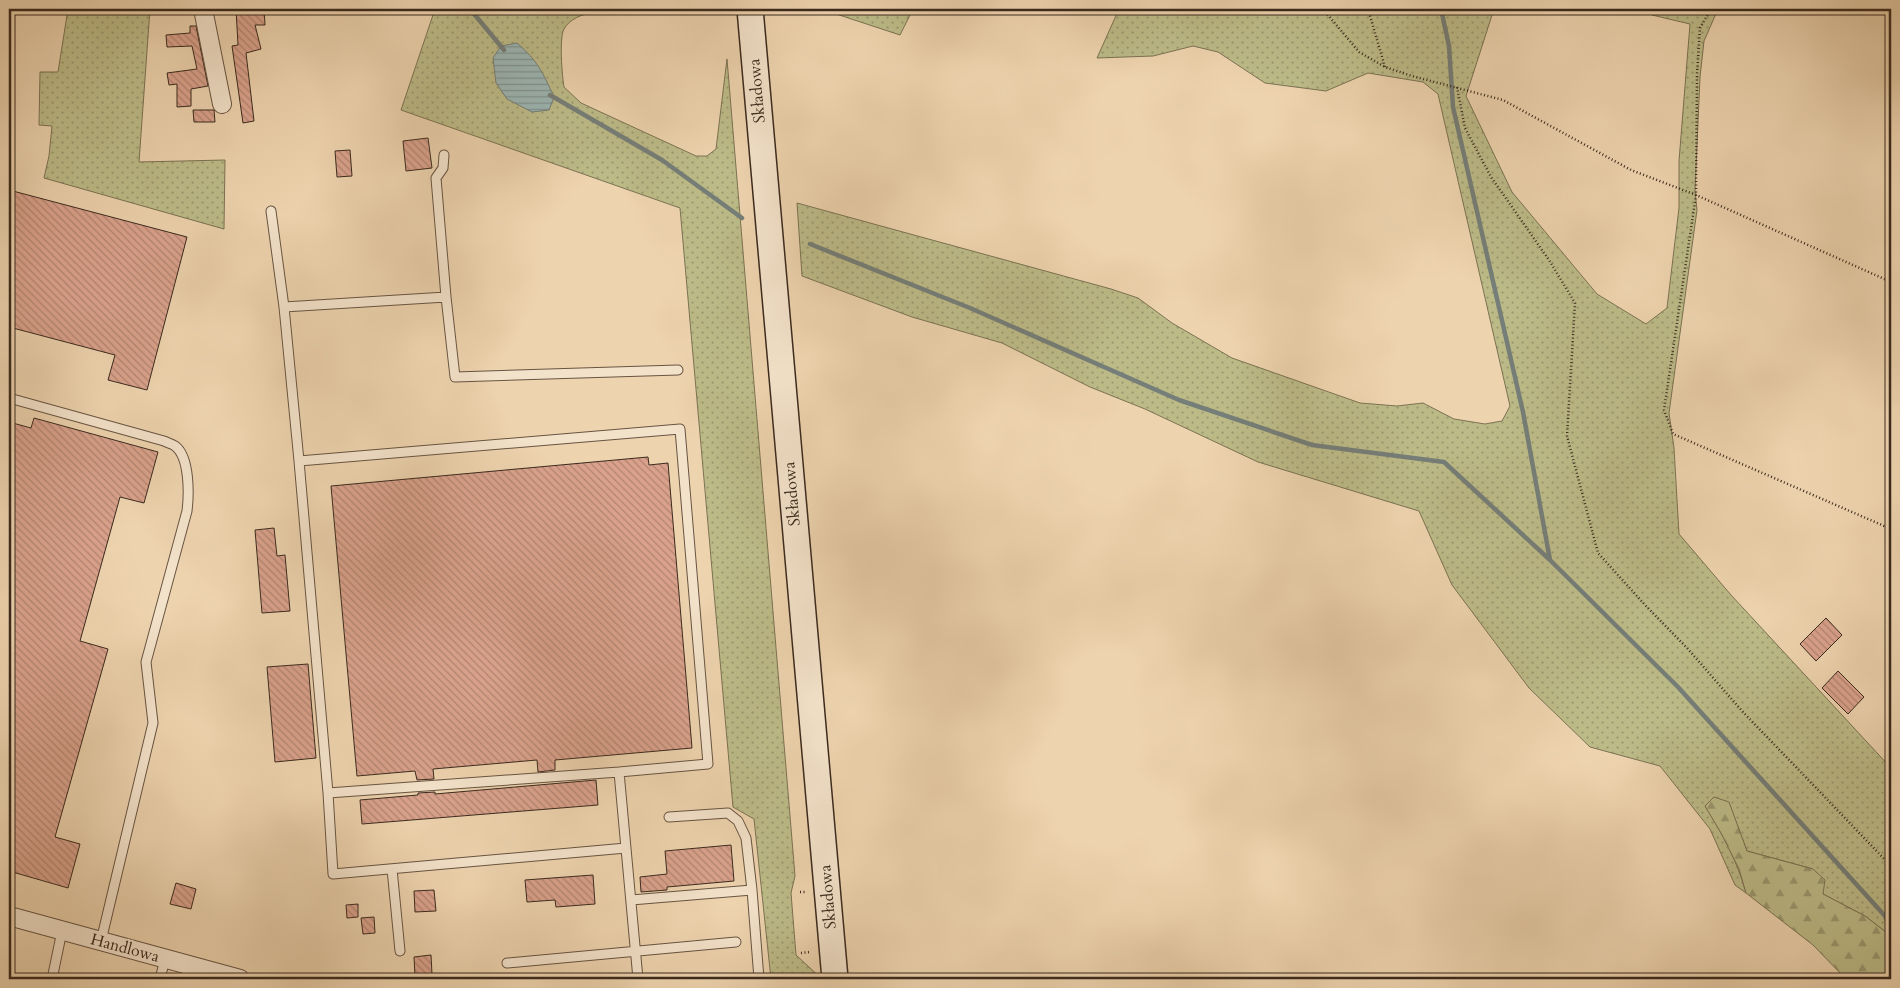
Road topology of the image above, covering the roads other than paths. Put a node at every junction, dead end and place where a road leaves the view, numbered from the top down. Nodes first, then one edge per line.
1 (203, 9) edge
2 (750, 9) edge
3 (222, 104) dead end
4 (444, 155) dead end
5 (271, 211) dead end
6 (446, 297) junction
7 (284, 307) junction
8 (678, 370) dead end
9 (9, 398) edge
10 (300, 461) junction
11 (619, 772) junction
12 (328, 794) junction
13 (669, 817) dead end
14 (626, 848) junction
15 (392, 869) junction
16 (752, 890) junction
17 (631, 900) junction
18 (9, 916) edge
19 (62, 931) junction
20 (101, 942) junction
21 (736, 942) dead end
22 (400, 951) dead end
23 (635, 952) junction
24 (165, 959) junction
25 (507, 963) dead end
26 (52, 979) edge
27 (160, 979) edge
28 (240, 979) edge
29 (638, 979) edge
30 (759, 979) edge
31 (835, 979) edge

1 - 3 street
2 - 31 main road, Składowa
4 - 6 lane
5 - 7 lane
6 - 7 lane
6 - 8 lane
7 - 10 lane
9 - 20 lane
10 - 11 lane
10 - 12 lane
11 - 12 lane
11 - 14 lane
12 - 15 lane
13 - 16 lane
14 - 15 lane
14 - 17 lane
15 - 22 lane
16 - 17 lane
16 - 30 lane
17 - 23 lane
18 - 19 street, Handlowa
19 - 20 street, Handlowa
19 - 26 lane
20 - 24 street, Handlowa
21 - 23 lane
23 - 25 lane
23 - 29 lane
24 - 27 lane
24 - 28 street, Handlowa

